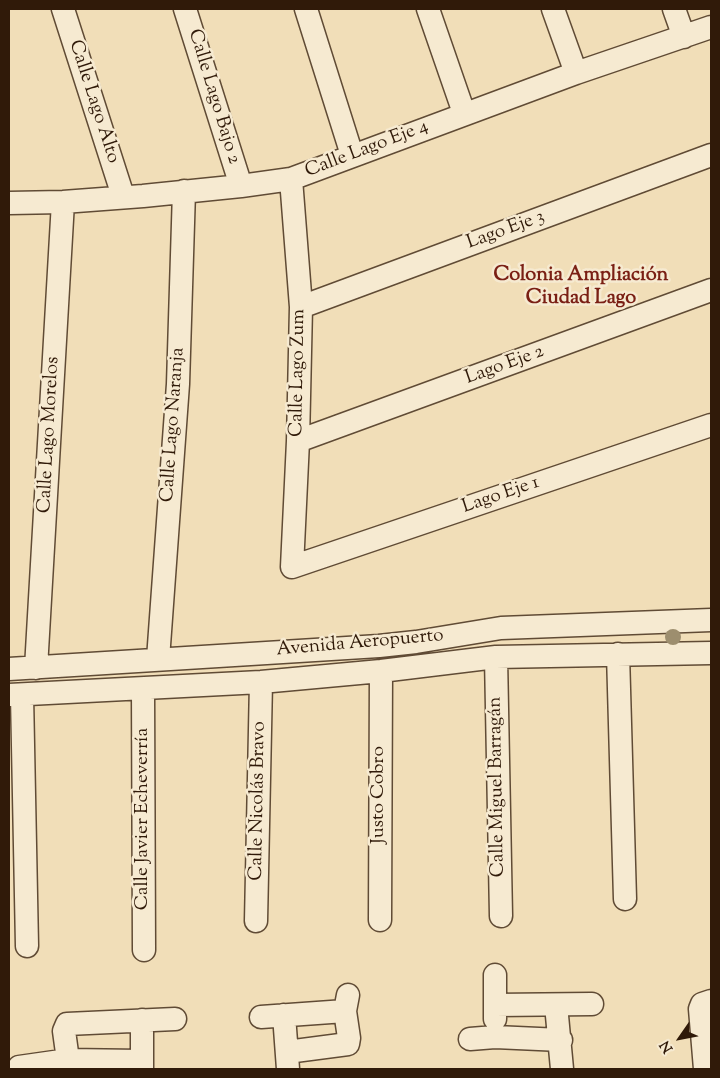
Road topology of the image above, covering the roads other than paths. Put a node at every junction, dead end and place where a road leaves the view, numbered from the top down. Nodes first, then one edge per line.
1 (63, 9) edge
2 (185, 9) edge
3 (306, 9) edge
4 (428, 9) edge
5 (553, 9) edge
6 (674, 9) edge
7 (711, 27) edge
8 (684, 37) junction
9 (576, 73) junction
10 (464, 113) junction
11 (711, 155) edge
12 (352, 156) junction
13 (291, 179) junction
14 (241, 186) junction
15 (184, 191) junction
16 (123, 196) junction
17 (10, 200) edge
18 (63, 202) junction
19 (711, 290) edge
20 (301, 306) junction
21 (711, 425) edge
22 (298, 441) junction
23 (292, 567) joint
24 (711, 620) edge
25 (416, 642) junction
26 (711, 653) edge
27 (618, 654) junction
28 (496, 657) junction
29 (158, 659) junction
30 (419, 666) junction
31 (36, 668) junction
32 (9, 669) edge
33 (381, 671) junction
34 (261, 682) junction
35 (143, 689) junction
36 (15, 695) edge
37 (625, 899) dead end
38 (501, 916) dead end
39 (380, 920) dead end
40 (256, 921) dead end
41 (27, 946) dead end
42 (144, 950) dead end
43 (495, 975) dead end
44 (707, 1002) edge
45 (592, 1004) dead end
46 (495, 1005) junction
47 (556, 1005) junction
48 (284, 1015) junction
49 (261, 1017) dead end
50 (175, 1019) dead end
51 (142, 1020) junction
52 (707, 1036) edge
53 (496, 1037) junction
54 (470, 1039) dead end
55 (561, 1040) junction
56 (68, 1060) junction
57 (288, 1060) edge
58 (141, 1065) edge
59 (19, 1067) dead end
60 (562, 1069) edge
61 (705, 1069) edge

1 - 16 street, Calle Lago Alto
2 - 14 street, Calle Lago Bajo 2
3 - 12 street
4 - 10 street
5 - 9 street
6 - 8 street
7 - 8 street, Calle Lago Eje 4
8 - 9 street, Calle Lago Eje 4
9 - 10 street, Calle Lago Eje 4
10 - 12 street, Calle Lago Eje 4
11 - 20 street, Lago Eje 3
12 - 13 street, Calle Lago Eje 4
13 - 14 street, Calle Lago Eje 4
13 - 20 street, Calle Lago Zum
14 - 15 street, Calle Lago Eje 4
15 - 16 street, Calle Lago Eje 4
15 - 29 street, Calle Lago Naranja
16 - 18 street, Calle Lago Eje 4
17 - 18 street, Calle Lago Eje 4
18 - 31 street, Calle Lago Morelos
19 - 22 street, Lago Eje 2
20 - 22 street, Calle Lago Zum
21 - 23 street, Lago Eje 1
22 - 23 street, Calle Lago Zum
24 - 25 street, Avenida Aeropuerto
25 - 29 street, Avenida Aeropuerto
25 - 30 street
26 - 27 street, Avenida Aeropuerto
27 - 28 street, Avenida Aeropuerto
27 - 37 street
28 - 30 street, Avenida Aeropuerto
28 - 38 street, Calle Miguel Barragán
29 - 31 street, Avenida Aeropuerto
30 - 33 street, Avenida Aeropuerto
31 - 32 street, Avenida Aeropuerto
33 - 34 street, Avenida Aeropuerto
33 - 39 street, Justo Cobro
34 - 35 street, Avenida Aeropuerto
34 - 40 street, Calle Nicolás Bravo
35 - 36 street, Avenida Aeropuerto
35 - 42 street, Calle Javier Echeverría
36 - 41 street
43 - 46 street
44 - 52 street
45 - 47 street
46 - 47 street
46 - 53 street
47 - 55 street
48 - 49 street
48 - 57 street
48 - 57 street
50 - 51 street
51 - 56 street
51 - 58 street
52 - 61 street
53 - 54 street
53 - 55 street
55 - 60 street
56 - 58 street
56 - 59 street

